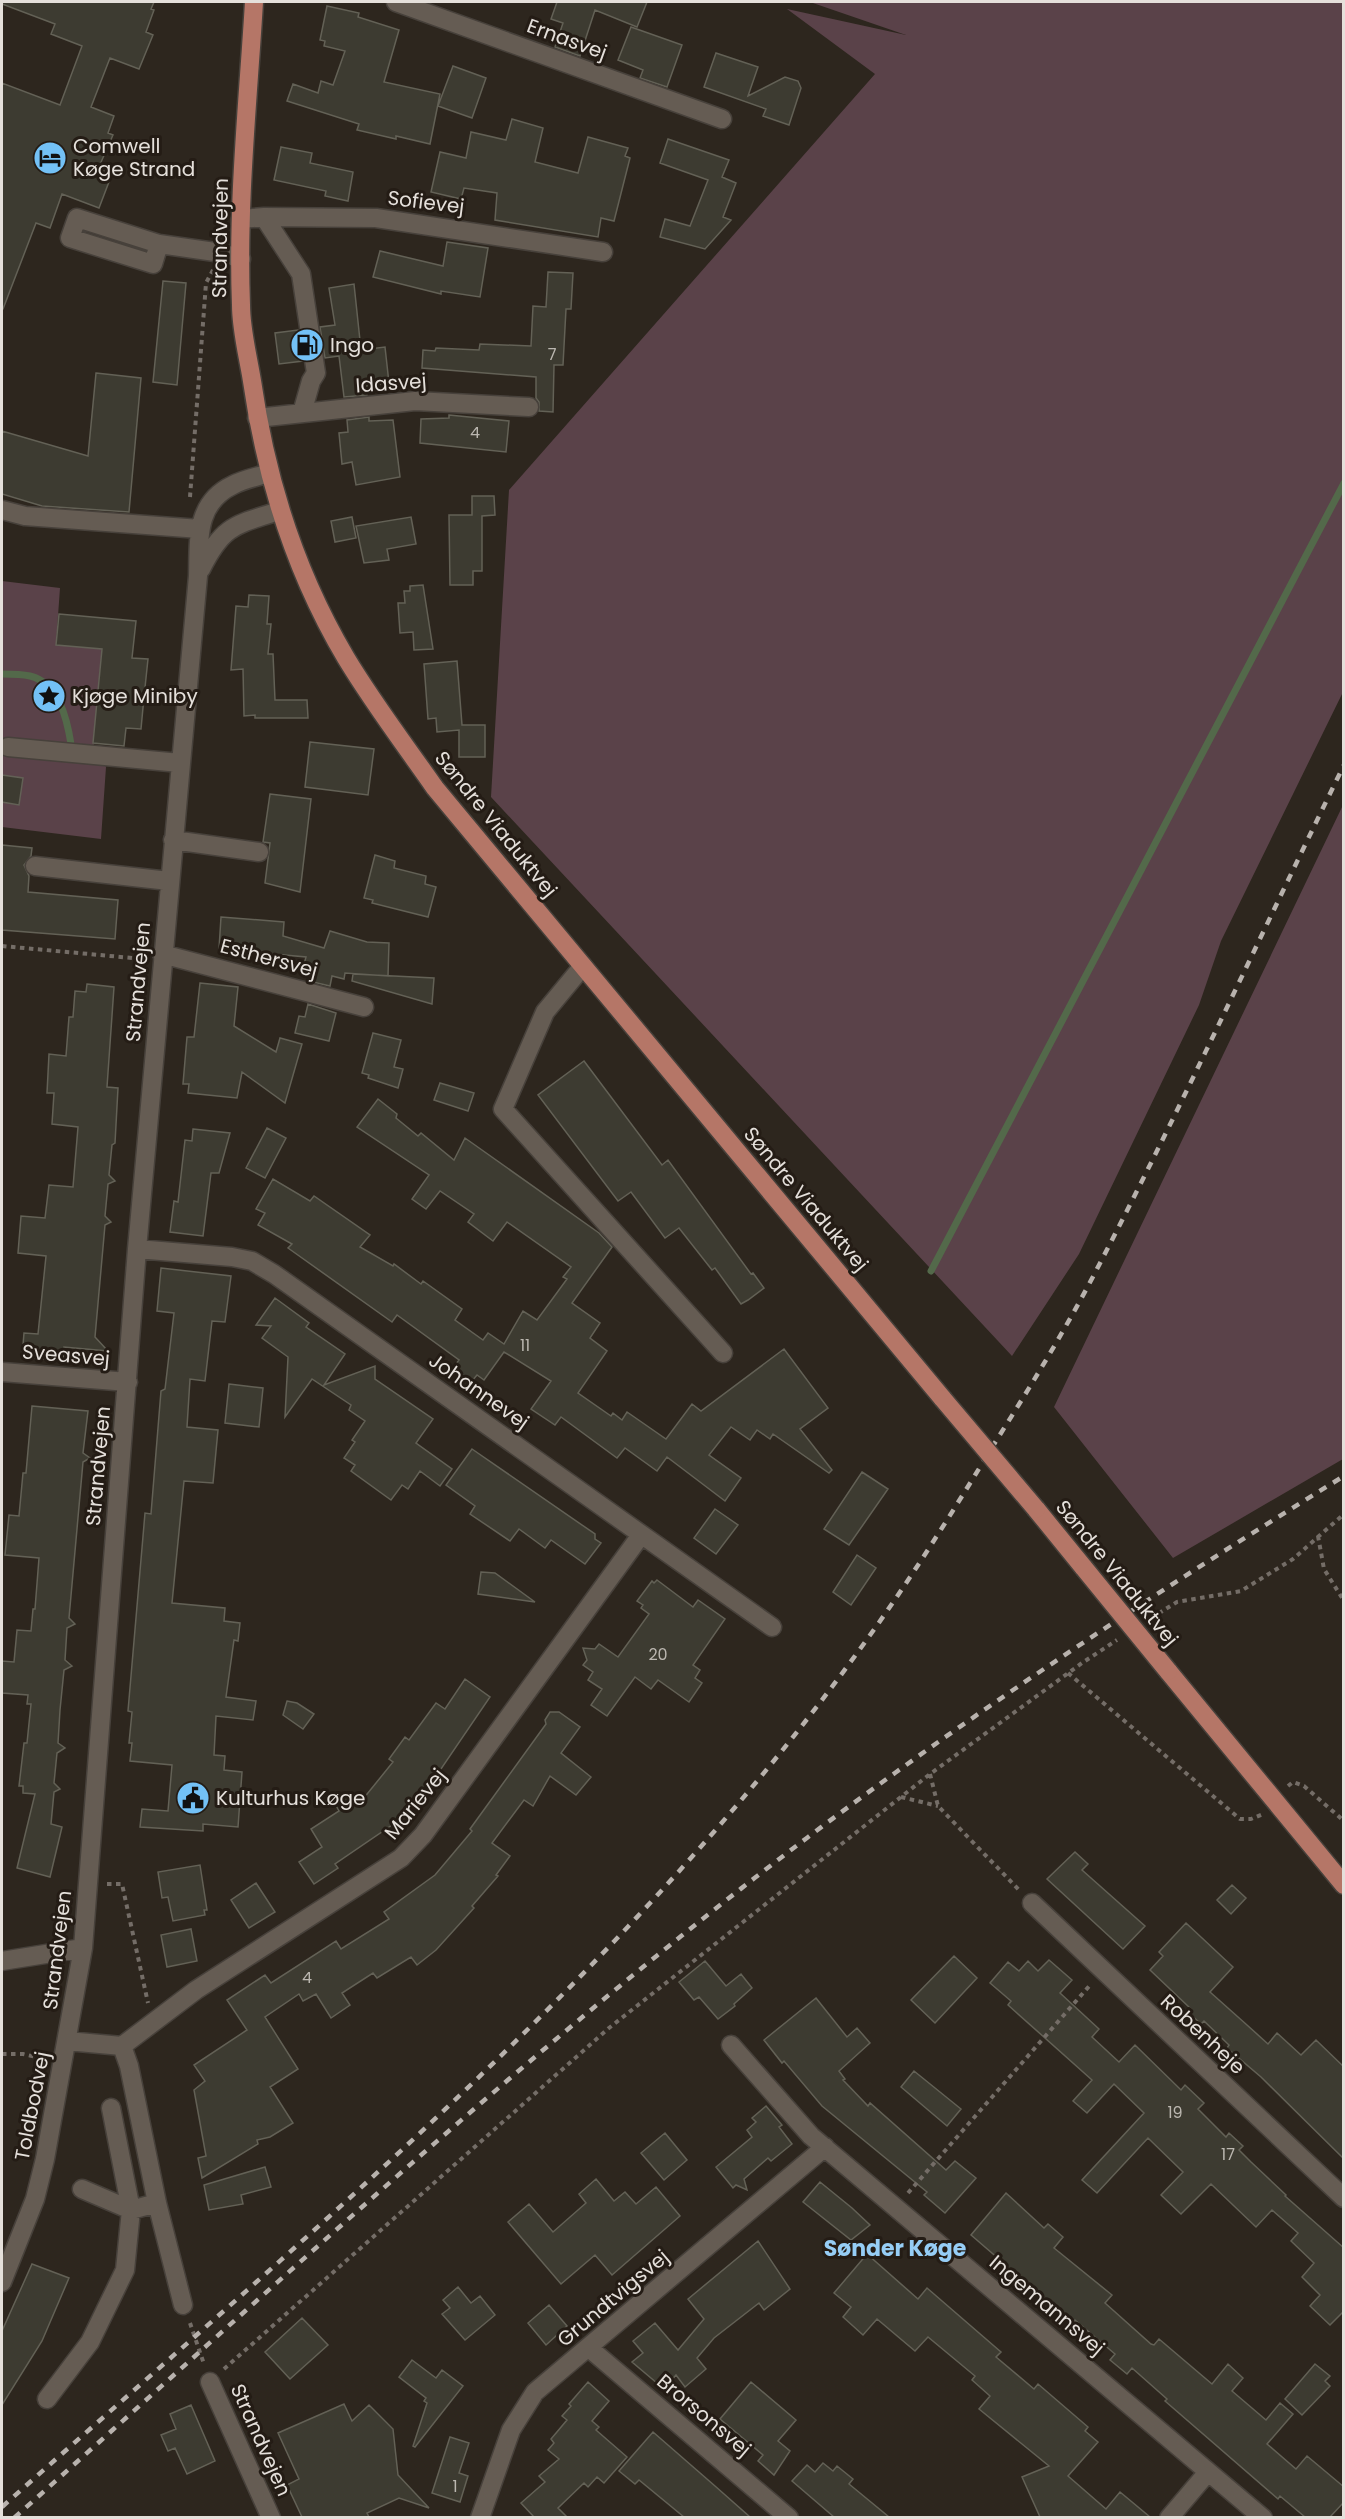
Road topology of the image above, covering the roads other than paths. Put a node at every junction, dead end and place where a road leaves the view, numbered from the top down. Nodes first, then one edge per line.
1 (254, 2) edge
2 (396, 2) edge
3 (722, 119) dead end
4 (264, 217) junction
5 (241, 219) junction
6 (159, 244) dead end
7 (603, 252) dead end
8 (241, 259) junction
9 (529, 407) dead end
10 (302, 413) junction
11 (257, 418) junction
12 (269, 473) junction
13 (2, 510) edge
14 (279, 511) junction
15 (194, 529) junction
16 (198, 576) junction
17 (8, 747) dead end
18 (180, 763) junction
19 (172, 840) junction
20 (259, 852) dead end
21 (35, 866) dead end
22 (169, 881) junction
23 (162, 958) junction
24 (583, 966) junction
25 (364, 1007) dead end
26 (137, 1249) junction
27 (723, 1353) dead end
28 (2, 1372) edge
29 (128, 1382) junction
30 (642, 1535) junction
31 (772, 1627) dead end
32 (1344, 1886) edge
33 (1032, 1903) road end
34 (83, 1948) junction
35 (2, 1960) edge
36 (68, 2041) junction
37 (731, 2045) dead end
38 (122, 2046) junction
39 (111, 2109) dead end
40 (825, 2147) junction
41 (82, 2189) dead end
42 (1344, 2198) edge
43 (157, 2203) junction
44 (131, 2211) junction
45 (2, 2282) edge
46 (183, 2305) road end
47 (589, 2348) junction
48 (210, 2382) road end
49 (47, 2399) dead end
50 (1208, 2472) junction
51 (269, 2517) edge
52 (480, 2517) edge
53 (789, 2517) edge
54 (1169, 2517) edge
55 (1263, 2517) edge

1 - 5 main road, Strandvejen
2 - 3 street, Ernasvej
4 - 5 street, Sofievej
4 - 7 street, Sofievej
4 - 10 street
5 - 8 main road, Strandvejen
6 - 8 street
8 - 11 main road, Strandvejen
9 - 10 street, Idasvej
10 - 11 street, Idasvej
11 - 12 main road, Strandvejen
12 - 14 main road, Strandvejen
12 - 15 street, Strandvejen
13 - 15 street
14 - 16 street, Strandvejen
14 - 24 main road, Søndre Viaduktvej
15 - 16 street, Strandvejen
16 - 18 street, Strandvejen
17 - 18 street
18 - 19 street, Strandvejen
19 - 20 street
19 - 22 street, Strandvejen
21 - 22 street
22 - 23 street, Strandvejen
23 - 25 street, Esthersvej
23 - 26 street, Strandvejen
24 - 27 street
24 - 32 main road, Søndre Viaduktvej, bridge
26 - 29 street, Strandvejen
26 - 30 street, Johannevej
28 - 29 street, Sveasvej
29 - 34 street, Strandvejen
30 - 31 street, Johannevej
30 - 38 street, Marievej
33 - 42 street, Robenheje
34 - 35 street
34 - 36 street, Strandvejen
36 - 38 street
36 - 45 street, Toldbodvej
37 - 40 street, Ingemannsvej
38 - 43 street
39 - 44 street
40 - 47 street, Grundtvigsvej
40 - 50 street, Ingemannsvej
41 - 44 street
43 - 44 street
43 - 46 street
44 - 49 street
47 - 52 street, Grundtvigsvej
47 - 53 street, Brorsonsvej
48 - 51 street, Strandvejen
50 - 54 street
50 - 55 street, Ingemannsvej

